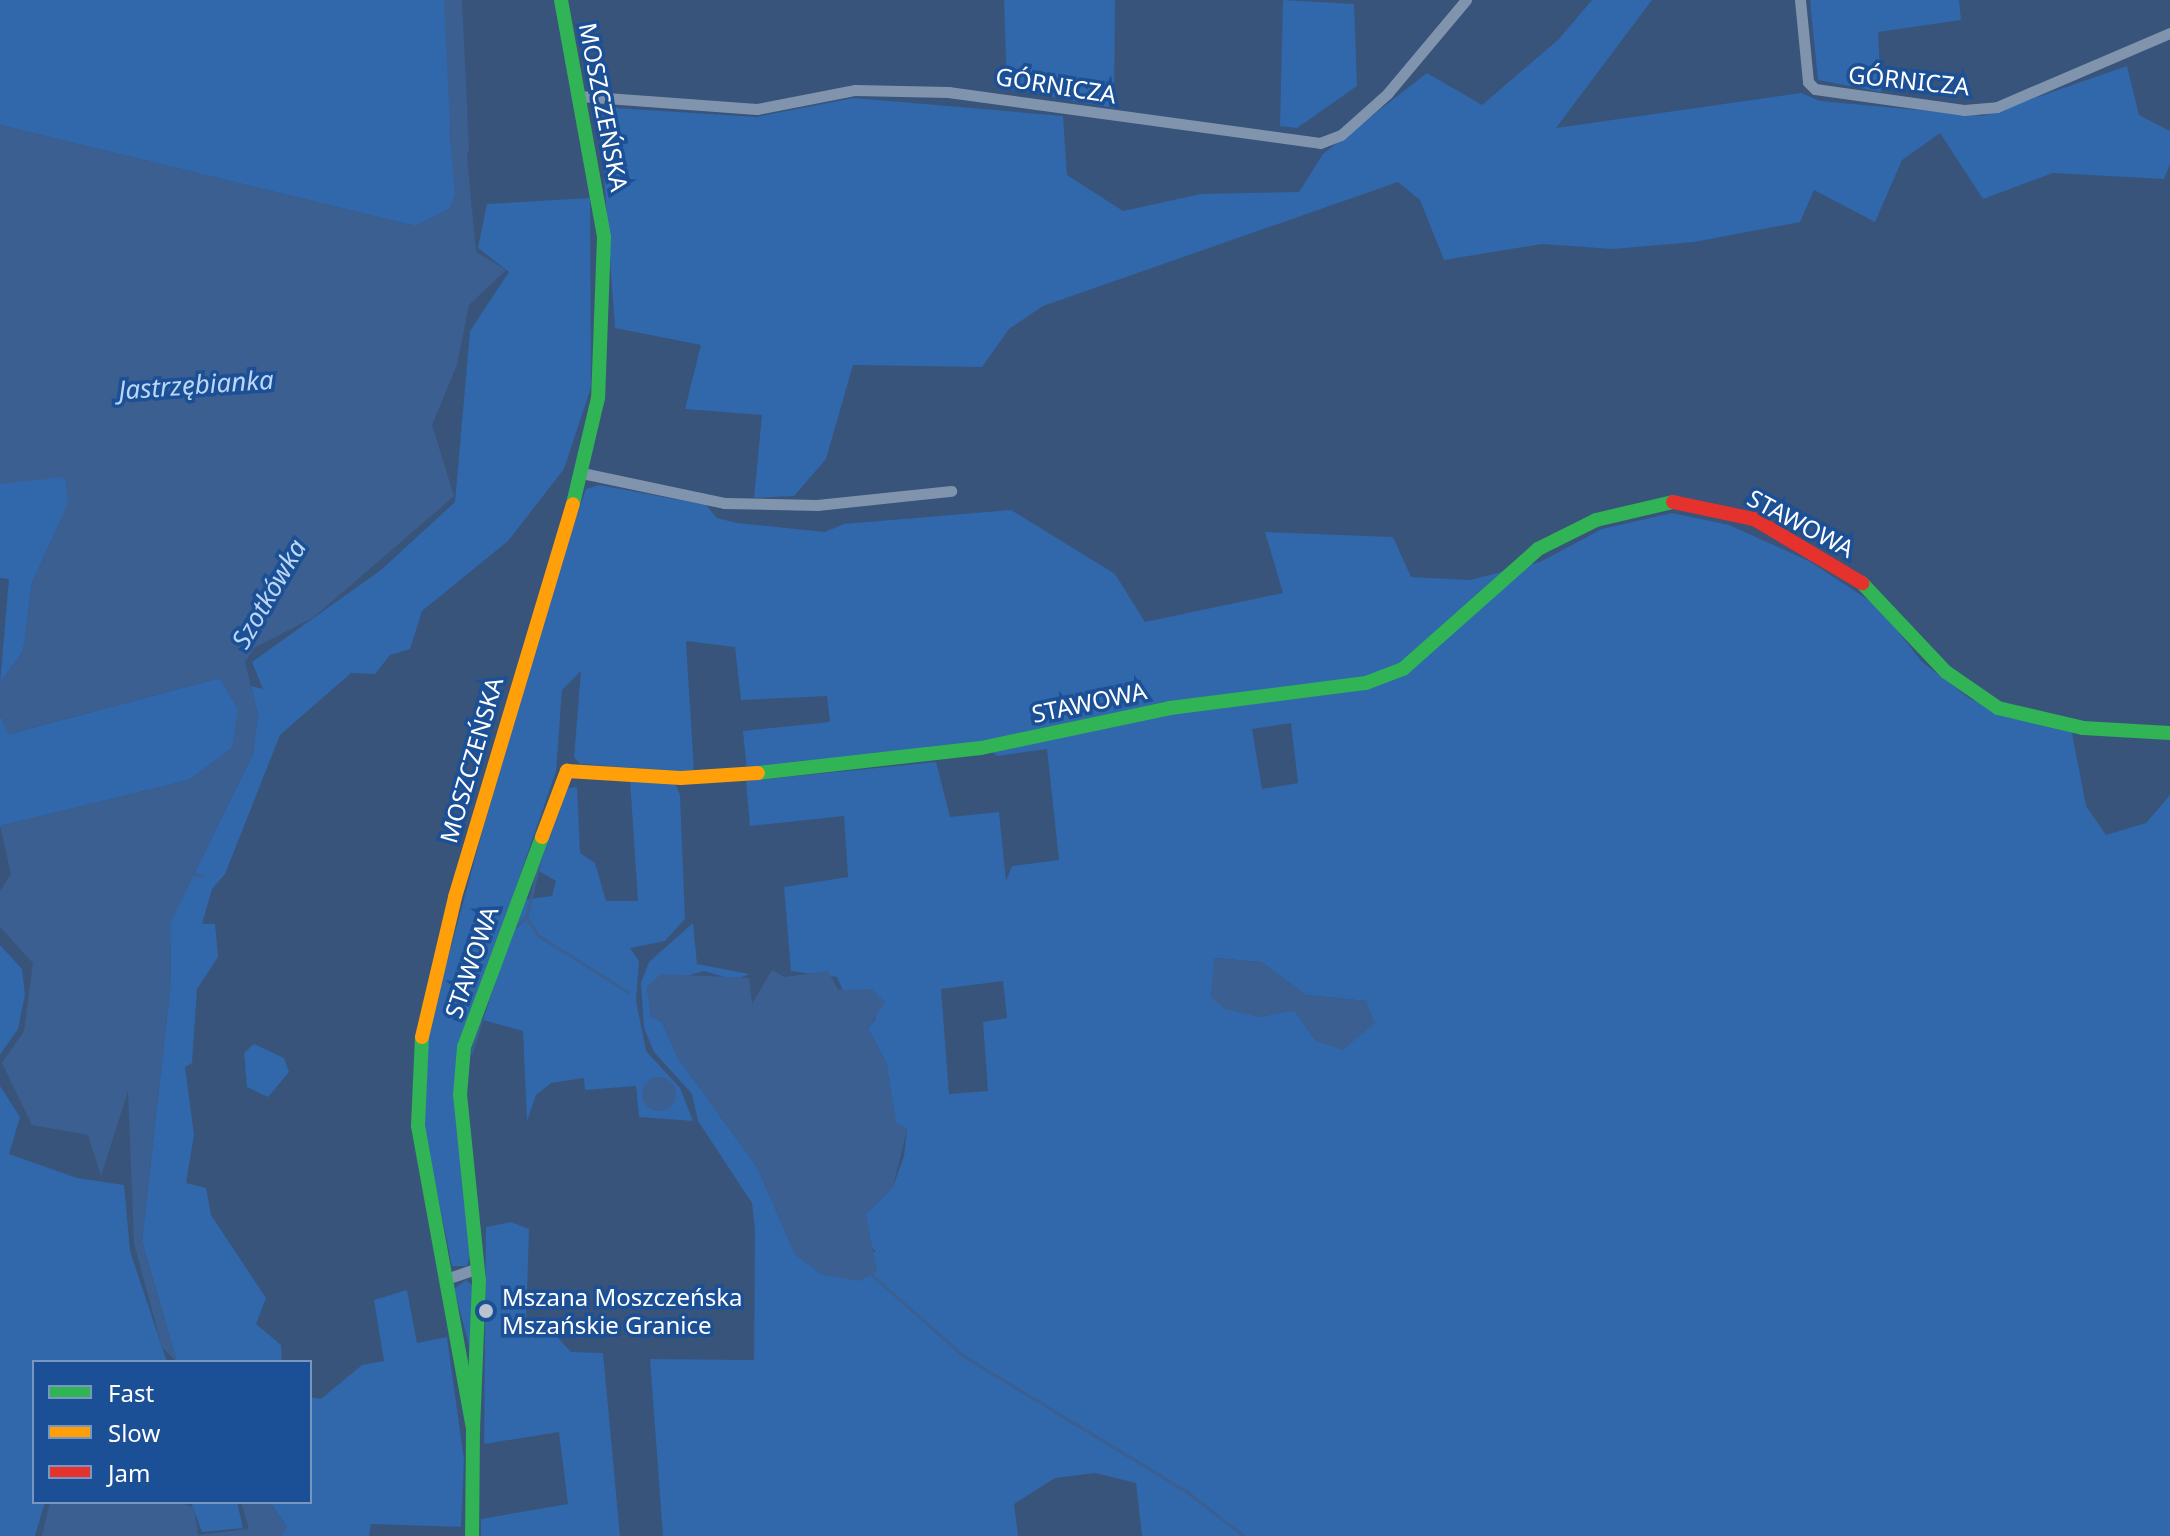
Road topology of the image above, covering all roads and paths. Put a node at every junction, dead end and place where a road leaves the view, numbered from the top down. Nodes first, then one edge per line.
1 (561, 0) edge
2 (1466, 0) edge
3 (1800, 0) edge
4 (2170, 33) edge
5 (579, 96) junction
6 (582, 473) junction
7 (951, 491) dead end
8 (2170, 733) edge
9 (478, 1268) junction
10 (446, 1279) junction
11 (473, 1430) junction
12 (472, 1536) edge

1 - 5 street, MOSZCZEŃSKA
2 - 5 street, GÓRNICZA
3 - 4 street, GÓRNICZA
5 - 6 street, MOSZCZEŃSKA
6 - 7 street
6 - 10 street, MOSZCZEŃSKA
8 - 9 street, STAWOWA
9 - 10 street
9 - 11 street, STAWOWA
10 - 11 street, MOSZCZEŃSKA
11 - 12 street, MOSZCZEŃSKA

